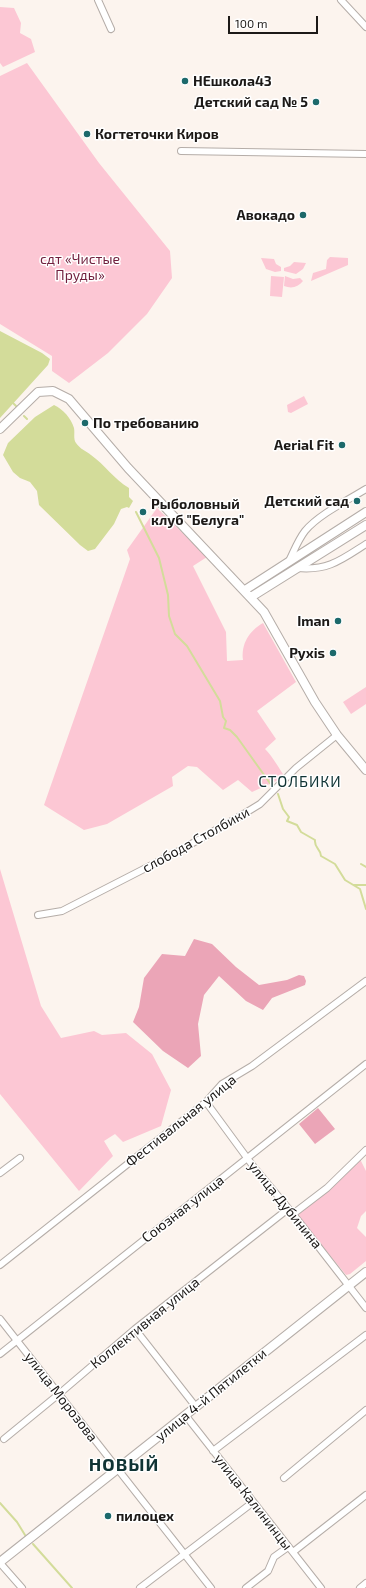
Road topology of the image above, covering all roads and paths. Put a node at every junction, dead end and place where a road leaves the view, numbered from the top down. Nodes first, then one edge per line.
1 (98, 0) edge
2 (341, 0) edge
3 (366, 27) edge
4 (111, 30) dead end
5 (181, 151) dead end
6 (366, 154) edge
7 (0, 429) edge
8 (366, 489) edge
9 (366, 512) edge
10 (366, 525) edge
11 (366, 544) edge
12 (289, 562) junction
13 (297, 568) junction
14 (245, 590) junction
15 (251, 597) junction
16 (337, 735) junction
17 (366, 770) edge
18 (38, 915) dead end
19 (366, 981) edge
20 (366, 1064) edge
21 (206, 1102) junction
22 (366, 1150) edge
23 (20, 1158) dead end
24 (247, 1159) junction
25 (0, 1173) edge
26 (290, 1212) junction
27 (0, 1265) edge
28 (366, 1272) edge
29 (349, 1285) junction
30 (366, 1308) edge
31 (0, 1319) edge
32 (135, 1329) junction
33 (366, 1335) edge
34 (17, 1341) junction
35 (0, 1354) edge
36 (60, 1394) junction
37 (196, 1407) junction
38 (366, 1410) edge
39 (186, 1416) junction
40 (4, 1439) dead end
41 (213, 1452) junction
42 (118, 1468) junction
43 (284, 1478) dead end
44 (366, 1495) edge
45 (252, 1502) junction
46 (288, 1547) junction
47 (293, 1552) junction
48 (184, 1554) junction
49 (0, 1563) edge
50 (366, 1583) edge
51 (22, 1588) edge
52 (140, 1588) edge
53 (211, 1588) edge
54 (246, 1588) edge
55 (321, 1588) edge
56 (360, 1588) edge

1 - 4 street
2 - 3 street
5 - 6 street
7 - 14 main road
8 - 12 street
9 - 12 main road
10 - 13 main road
11 - 13 street
12 - 14 main road
13 - 15 main road
14 - 15 main road
15 - 16 main road
16 - 17 main road
16 - 18 street, слобода Столбики
19 - 21 street, Фестивальная улица
20 - 24 street, Союзная улица
21 - 24 street, улица Дубинина
21 - 27 street, Фестивальная улица
22 - 26 street, Коллективная улица
23 - 25 street
24 - 26 street, улица Дубинина
24 - 34 street, Союзная улица
26 - 29 street, улица Дубинина
26 - 32 street, Коллективная улица
28 - 29 main road, улица 4-й Пятилетки
29 - 30 street, улица Дубинина
29 - 37 main road, улица 4-й Пятилетки
31 - 34 street, улица Морозова
32 - 36 street, Коллективная улица
32 - 37 street
33 - 41 street
34 - 35 street, Союзная улица
34 - 36 street, улица Морозова
36 - 40 street, Коллективная улица
36 - 42 street, улица Морозова
37 - 39 main road, улица 4-й Пятилетки
38 - 43 street
39 - 41 street, улица Калининцы
39 - 42 main road, улица 4-й Пятилетки
41 - 45 street, улица Калининцы
42 - 48 street, улица Морозова
42 - 49 main road, улица 4-й Пятилетки
44 - 47 street
45 - 46 street, улица Калининцы
45 - 48 street
46 - 47 street, улица Калининцы
46 - 54 street
47 - 55 street, улица Калининцы
48 - 52 street
48 - 53 street, улица Морозова
49 - 51 street
50 - 56 street

